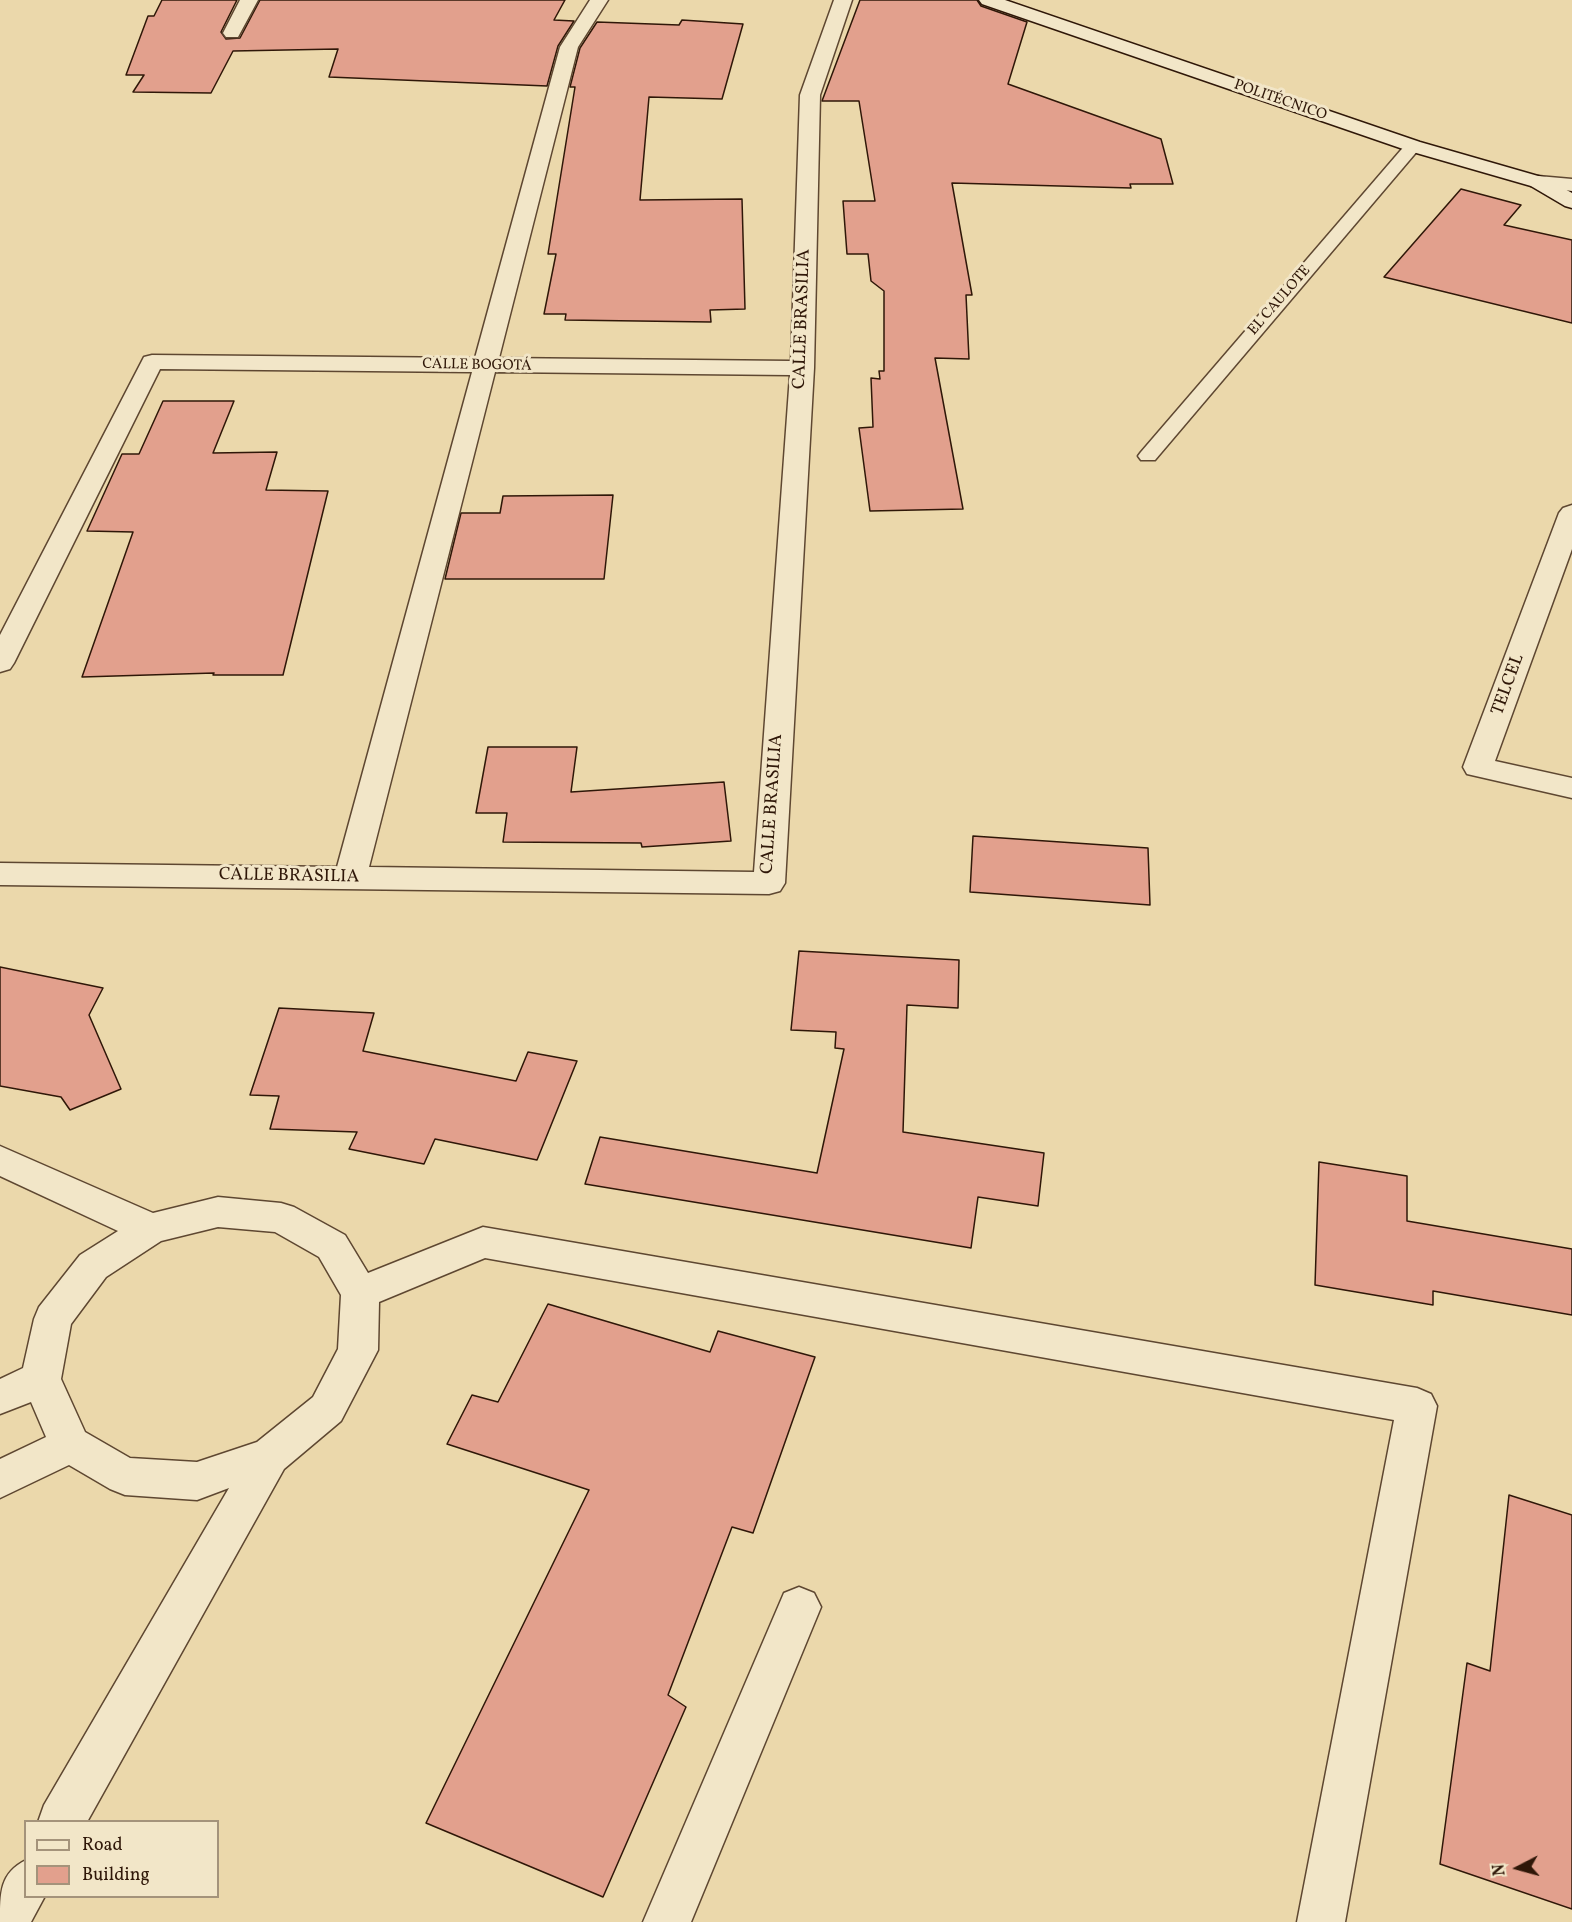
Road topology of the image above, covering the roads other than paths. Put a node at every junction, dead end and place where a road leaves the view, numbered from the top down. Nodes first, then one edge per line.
1 (249, 0) edge
2 (598, 0) edge
3 (843, 0) edge
4 (988, 0) edge
5 (232, 33) dead end
6 (1413, 146) junction
7 (1538, 182) junction
8 (1572, 185) edge
9 (1572, 202) edge
10 (484, 366) junction
11 (802, 368) junction
12 (1148, 456) dead end
13 (1572, 513) edge
14 (0, 663) edge
15 (1572, 788) edge
16 (0, 874) edge
17 (350, 878) junction
18 (0, 1160) edge
19 (151, 1229) junction
20 (360, 1293) junction
21 (41, 1379) junction
22 (0, 1397) edge
23 (70, 1445) junction
24 (270, 1456) junction
25 (0, 1479) edge
26 (800, 1607) dead end
27 (62, 1820) edge
28 (24, 1887) edge
29 (4, 1922) edge
30 (667, 1922) edge
31 (1320, 1922) edge

1 - 5 street
2 - 10 street
3 - 11 street, CALLE BRASILIA
4 - 6 street, POLITÉCNICO
6 - 7 street, POLITÉCNICO
6 - 12 lane, EL CAULOTE
7 - 8 street
7 - 9 street, POLITÉCNICO
10 - 11 street, CALLE BOGOTÁ
10 - 14 street, CALLE BOGOTÁ
10 - 17 street
11 - 17 street, CALLE BRASILIA
13 - 15 street, TELCEL
16 - 17 street, CALLE BRASILIA
18 - 19 street
19 - 20 street
19 - 21 street
20 - 24 street
20 - 31 street
21 - 22 street
21 - 23 street
23 - 24 street
23 - 25 street
24 - 27 street
26 - 30 street
28 - 29 street

